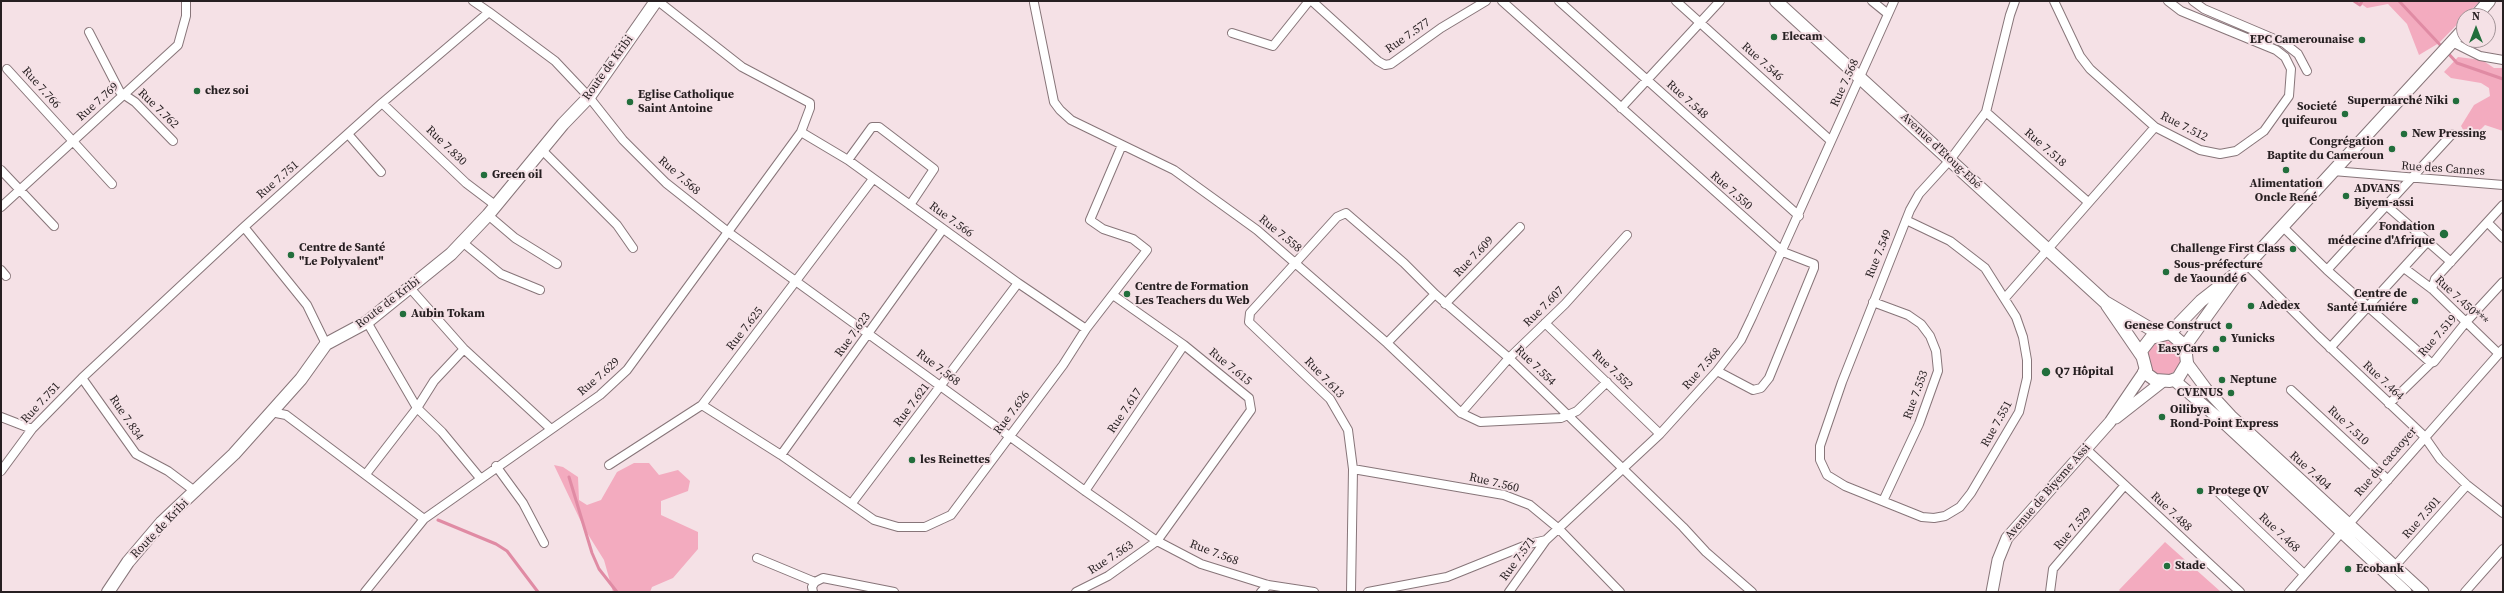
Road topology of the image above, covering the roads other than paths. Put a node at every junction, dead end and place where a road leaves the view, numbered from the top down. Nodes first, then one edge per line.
1 (186, 1) edge
2 (474, 1) edge
3 (657, 1) edge
4 (1310, 1) edge
5 (1486, 1) edge
6 (1502, 1) edge
7 (1559, 1) edge
8 (1676, 1) edge
9 (1720, 1) edge
10 (1776, 1) edge
11 (1872, 1) edge
12 (1894, 1) edge
13 (2015, 1) edge
14 (2054, 1) edge
15 (2168, 1) edge
16 (2193, 1) edge
17 (1034, 3) dead end
18 (489, 12) junction
19 (1888, 14) junction
20 (1700, 22) junction
21 (89, 32) dead end
22 (1232, 33) dead end
23 (2456, 38) edge
24 (2449, 45) junction
25 (2503, 60) edge
26 (7, 68) dead end
27 (2307, 70) dead end
28 (1861, 77) junction
29 (1647, 80) junction
30 (125, 94) junction
31 (589, 97) junction
32 (382, 103) junction
33 (1621, 108) junction
34 (1986, 112) junction
35 (2155, 127) junction
36 (801, 132) junction
37 (348, 134) junction
38 (2452, 134) dead end
39 (74, 140) junction
40 (174, 141) dead end
41 (1831, 141) junction
42 (1122, 146) junction
43 (542, 150) junction
44 (848, 160) junction
45 (1950, 160) junction
46 (1, 170) edge
47 (2333, 171) junction
48 (381, 172) dead end
49 (873, 179) junction
50 (2412, 179) junction
51 (112, 184) dead end
52 (2503, 185) edge
53 (19, 189) junction
54 (2088, 202) junction
55 (910, 205) junction
56 (2503, 205) edge
57 (2387, 206) junction
58 (1, 207) edge
59 (491, 210) junction
60 (1799, 216) junction
61 (1906, 220) junction
62 (2488, 223) junction
63 (54, 226) dead end
64 (244, 227) junction
65 (1520, 227) dead end
66 (2283, 227) junction
67 (943, 229) junction
68 (728, 232) junction
69 (1627, 235) dead end
70 (2503, 238) edge
71 (461, 241) junction
72 (2427, 242) junction
73 (633, 248) dead end
74 (2048, 251) junction
75 (1783, 252) junction
76 (1296, 262) junction
77 (2451, 262) junction
78 (557, 264) dead end
79 (2248, 265) junction
80 (2404, 268) junction
81 (2327, 270) junction
82 (2236, 275) junction
83 (798, 281) junction
84 (2503, 282) edge
85 (1018, 283) junction
86 (410, 288) junction
87 (2432, 289) junction
88 (540, 290) dead end
89 (1435, 294) junction
90 (1114, 295) junction
91 (2005, 298) junction
92 (1873, 302) junction
93 (2105, 302) junction
94 (1445, 304) junction
95 (2368, 307) junction
96 (367, 322) junction
97 (2466, 322) junction
98 (1545, 323) junction
99 (1086, 329) junction
100 (869, 333) junction
101 (2165, 334) junction
102 (1387, 343) junction
103 (326, 344) junction
104 (1184, 345) junction
105 (2184, 346) junction
106 (2330, 348) junction
107 (464, 349) junction
108 (2501, 352) edge
109 (2142, 356) junction
110 (1509, 358) junction
111 (2187, 363) junction
112 (2431, 363) junction
113 (1717, 371) junction
114 (2144, 372) junction
115 (82, 378) junction
116 (2168, 381) junction
117 (1607, 382) junction
118 (942, 386) junction
119 (2291, 390) dead end
120 (2389, 404) junction
121 (702, 405) junction
122 (416, 408) junction
123 (271, 412) junction
124 (1461, 413) junction
125 (1568, 415) junction
126 (1, 417) edge
127 (2110, 422) junction
128 (32, 429) junction
129 (551, 429) junction
130 (1660, 434) junction
131 (1008, 436) junction
132 (2424, 436) junction
133 (2086, 449) junction
134 (782, 455) junction
135 (609, 465) dead end
136 (496, 466) junction
137 (1353, 468) junction
138 (1625, 469) junction
139 (1, 471) edge
140 (366, 474) junction
141 (480, 478) junction
142 (2388, 480) junction
143 (2125, 485) junction
144 (2466, 485) junction
145 (1085, 491) junction
146 (196, 492) junction
147 (2219, 493) dead end
148 (1883, 501) junction
149 (852, 503) junction
150 (2503, 513) edge
151 (424, 519) junction
152 (2345, 527) junction
153 (1559, 529) junction
154 (1546, 540) junction
155 (1157, 541) junction
156 (544, 543) dead end
157 (2503, 549) edge
158 (757, 558) dead end
159 (2395, 566) junction
160 (2304, 574) junction
161 (815, 582) junction
162 (1268, 585) junction
163 (108, 592) edge
164 (365, 592) edge
165 (813, 592) edge
166 (894, 592) edge
167 (1076, 592) edge
168 (1261, 592) edge
169 (1314, 592) edge
170 (1351, 592) edge
171 (1368, 592) edge
172 (1509, 592) edge
173 (1620, 592) edge
174 (1752, 592) edge
175 (1992, 592) edge
176 (2050, 592) edge
177 (2240, 592) edge
178 (2289, 592) edge
179 (2406, 592) edge
180 (2423, 592) edge
181 (2465, 592) edge

1 - 30 street, Rue 7.769
2 - 18 street
3 - 31 main road, Route de Kribi
3 - 36 street, Rue 7.629
4 - 5 street, Rue 7.577
4 - 22 street
6 - 33 street, Rue 7.550
7 - 29 street, Rue 7.548
8 - 20 street, Rue 7.546
9 - 20 street
10 - 28 main road, Avenue d'Etoug-Ebé
11 - 19 street
12 - 19 street, Rue 7.568
13 - 34 street, Rue 7.549
14 - 35 street, Rue 7.512
15 - 35 street, Rue 7.512
16 - 27 street
17 - 42 street, Rue 7.558
18 - 31 street
18 - 32 street, Rue 7.751
19 - 28 street, Rue 7.568
20 - 29 street
20 - 41 street, Rue 7.546
21 - 30 street, Rue 7.762
23 - 24 main road
24 - 25 street
24 - 47 main road
26 - 39 street, Rue 7.766
28 - 41 street, Rue 7.568
28 - 45 main road, Avenue d'Etoug-Ebé
29 - 33 street
29 - 60 street, Rue 7.548
30 - 39 street, Rue 7.769
30 - 40 street, Rue 7.762
31 - 43 main road, Route de Kribi
31 - 68 street, Rue 7.568
32 - 37 street, Rue 7.751
32 - 59 street, Rue 7.830
33 - 75 street, Rue 7.550
34 - 45 street, Rue 7.549
34 - 54 street, Rue 7.518
35 - 54 street
36 - 44 street, Rue 7.566
36 - 68 street, Rue 7.629
37 - 48 street
37 - 64 street, Rue 7.751
38 - 50 street
39 - 51 street, Rue 7.766
39 - 53 street, Rue 7.769
41 - 60 street, Rue 7.568
42 - 76 street, Rue 7.558
42 - 90 street, Rue 7.626
43 - 59 main road, Route de Kribi
43 - 73 street
44 - 49 street, Rue 7.566
44 - 55 street
45 - 61 street, Rue 7.549
45 - 74 main road, Avenue d'Etoug-Ebé
46 - 53 street
47 - 50 street, Rue des Cannes
47 - 66 main road
49 - 55 street, Rue 7.566
49 - 83 street, Rue 7.625
50 - 52 street, Rue des Cannes
50 - 57 street
53 - 58 street, Rue 7.769
53 - 63 street
54 - 74 street
55 - 67 street, Rue 7.566
56 - 62 street
57 - 72 street
57 - 81 street
59 - 71 main road, Route de Kribi
59 - 78 street, Rue 7.830
60 - 75 street, Rue 7.568
61 - 91 street, Rue 7.551
61 - 92 street, Rue 7.549
62 - 70 street
62 - 77 street
64 - 103 street
64 - 115 street, Rue 7.751
65 - 94 street, Rue 7.609
66 - 79 main road
66 - 81 street
67 - 85 street, Rue 7.566
67 - 100 street, Rue 7.623
68 - 83 street, Rue 7.568
68 - 129 street, Rue 7.629
69 - 98 street, Rue 7.607
71 - 86 main road, Route de Kribi
71 - 88 street
72 - 77 street
72 - 80 street
74 - 91 street
74 - 93 main road, Avenue d'Etoug-Ebé
75 - 113 street, Rue 7.568
75 - 113 street, Rue 7.550
76 - 89 street, Rue 7.554
76 - 102 street, Rue 7.558
76 - 137 street, Rue 7.613
77 - 87 street
79 - 82 main road
79 - 106 street, Rue 7.464
80 - 87 street, Rue 7.450***
80 - 95 street
81 - 95 street
82 - 101 main road
82 - 105 main road
83 - 100 street, Rue 7.568
83 - 121 street, Rue 7.625
84 - 97 street, Rue 7.519
85 - 99 street, Rue 7.566
85 - 118 street, Rue 7.621
86 - 96 main road, Route de Kribi
86 - 107 street
87 - 97 street, Rue 7.450***
89 - 94 street, Rue 7.554
89 - 102 street
90 - 99 street, Rue 7.626
90 - 104 street, Rue 7.615
91 - 148 street, Rue 7.551
92 - 148 street, Rue 7.553
92 - 148 street, Rue 7.549
93 - 101 main road
93 - 109 main road
94 - 110 street, Rue 7.554
95 - 106 street
95 - 112 street
96 - 103 main road, Route de Kribi
96 - 122 street
97 - 108 street, Rue 7.450***
97 - 112 street, Rue 7.519
98 - 110 street, Rue 7.607
98 - 117 street, Rue 7.552
99 - 131 street, Rue 7.626
100 - 118 street, Rue 7.568
100 - 134 street, Rue 7.623
101 - 105 main road
101 - 109 main road
102 - 124 street, Rue 7.558
103 - 123 main road, Route de Kribi
104 - 145 street, Rue 7.617
104 - 155 street, Rue 7.615
105 - 111 main road
106 - 120 street, Rue 7.464
107 - 122 street
107 - 129 street
108 - 132 street, Rue du cacaoyer
109 - 114 main road
110 - 124 street, Rue 7.607
110 - 125 street, Rue 7.554
111 - 116 main road
111 - 152 main road, Rue 7.404
112 - 120 street, Rue 7.519
113 - 130 street, Rue 7.568
114 - 116 main road
114 - 127 main road, Avenue de Biyeme Assi
115 - 128 street, Rue 7.751
115 - 146 street, Rue 7.834
116 - 127 main road, Avenue de Biyeme Assi
116 - 152 main road, Rue 7.404
117 - 125 street
117 - 130 street, Rue 7.552
118 - 131 street, Rue 7.568
118 - 149 street, Rue 7.621
119 - 142 street, Rue 7.510
120 - 132 street, Rue 7.464
121 - 134 street, Rue 7.626
121 - 135 street, Rue 7.625
122 - 140 street
122 - 141 street
123 - 140 street
123 - 146 main road, Route de Kribi
124 - 125 street, Rue 7.558
125 - 138 street, Rue 7.554
126 - 128 street
127 - 133 main road, Avenue de Biyeme Assi
128 - 139 street, Rue 7.751
129 - 136 street, Rue 7.629
130 - 138 street, Rue 7.568
131 - 145 street, Rue 7.568
131 - 149 street, Rue 7.626
132 - 142 street, Rue du cacaoyer
132 - 144 street, Rue 7.464
133 - 143 street, Rue 7.488
133 - 175 main road, Avenue de Biyeme Assi
134 - 149 street, Rue 7.626
136 - 141 street, Rue 7.629
136 - 156 street
137 - 153 street, Rue 7.560
137 - 170 street, Rue 7.613
138 - 153 street, Rue 7.568
138 - 174 street, Rue 7.554
140 - 151 street
141 - 151 street, Rue 7.629
142 - 152 street, Rue du cacaoyer
143 - 176 street, Rue 7.529
143 - 177 street, Rue 7.488
144 - 150 street, Rue 7.464
144 - 159 street, Rue 7.501
145 - 155 street, Rue 7.568
146 - 163 main road, Route de Kribi
147 - 160 street, Rue 7.468
151 - 164 street, Rue 7.629
152 - 159 main road, Rue 7.404
152 - 160 street, Rue du cacaoyer
152 - 179 main road, Rue 7.404
153 - 154 street, Rue 7.568
153 - 173 street, Rue 7.560
154 - 171 street, Rue 7.568
154 - 172 street, Rue 7.571
155 - 162 street, Rue 7.568
155 - 167 street, Rue 7.563
157 - 181 street
158 - 161 street
159 - 180 main road, Rue 7.404
160 - 178 street, Rue du cacaoyer
161 - 165 street
161 - 166 street
162 - 168 street
162 - 169 street, Rue 7.568

